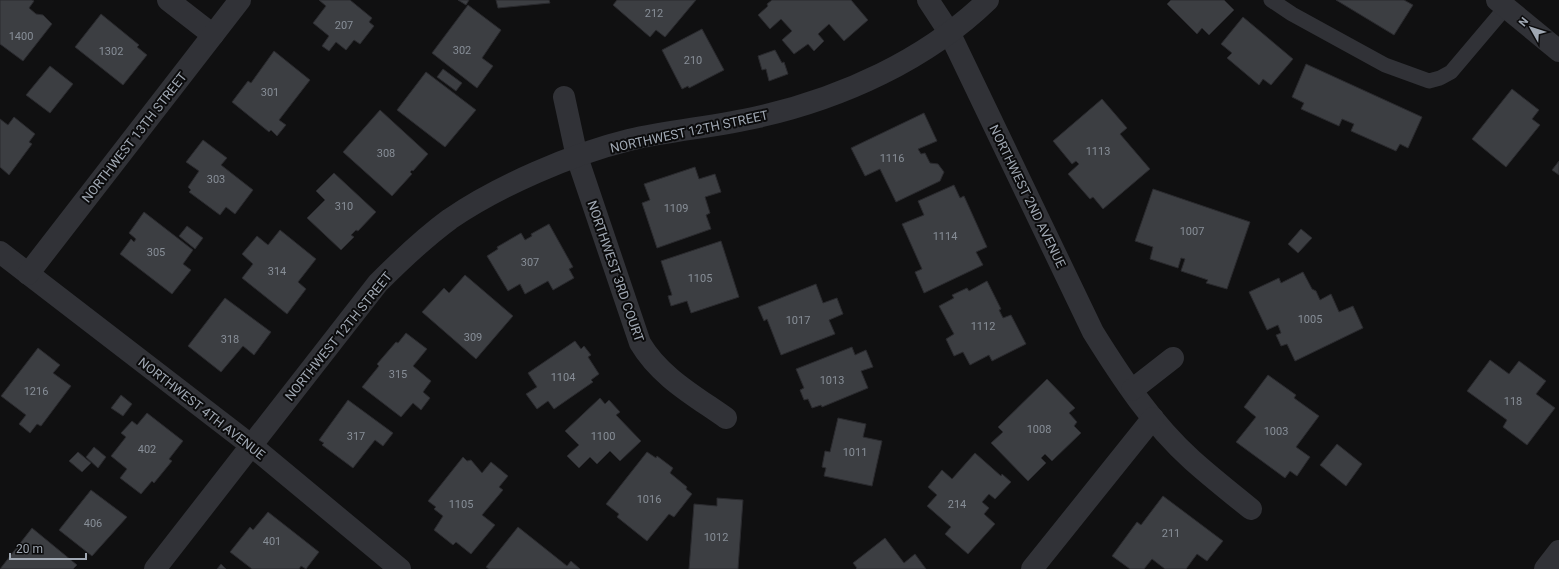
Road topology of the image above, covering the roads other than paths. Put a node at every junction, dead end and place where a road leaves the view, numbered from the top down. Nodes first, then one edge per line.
1 (168, 0) edge
2 (240, 0) edge
3 (928, 0) edge
4 (988, 0) edge
5 (1272, 0) edge
6 (1501, 4) edge
7 (949, 32) junction
8 (213, 35) junction
9 (1559, 51) edge
10 (564, 97) dead end
11 (577, 157) junction
12 (0, 252) edge
13 (28, 274) junction
14 (1173, 358) dead end
15 (1132, 390) junction
16 (726, 418) dead end
17 (1153, 418) junction
18 (252, 446) junction
19 (1251, 509) dead end
20 (1559, 551) edge
21 (155, 569) edge
22 (400, 569) edge
23 (1032, 569) edge
24 (1545, 569) edge

1 - 8 street
2 - 8 street, NORTHWEST 13TH STREET
3 - 7 street, NORTHWEST 2ND AVENUE
4 - 7 street, NORTHWEST 12TH STREET
5 - 6 lane
6 - 9 street
7 - 11 street, NORTHWEST 12TH STREET
7 - 15 street, NORTHWEST 2ND AVENUE
8 - 13 street, NORTHWEST 13TH STREET
10 - 11 street, NORTHWEST 3RD COURT
11 - 16 street, NORTHWEST 3RD COURT
11 - 18 street, NORTHWEST 12TH STREET
12 - 13 street, NORTHWEST 4TH AVENUE
13 - 18 street, NORTHWEST 4TH AVENUE
14 - 15 street
15 - 17 street, NORTHWEST 2ND AVENUE
17 - 19 street, NORTHWEST 2ND AVENUE
17 - 23 street
18 - 21 street, NORTHWEST 12TH STREET
18 - 22 street, NORTHWEST 4TH AVENUE
20 - 24 street

